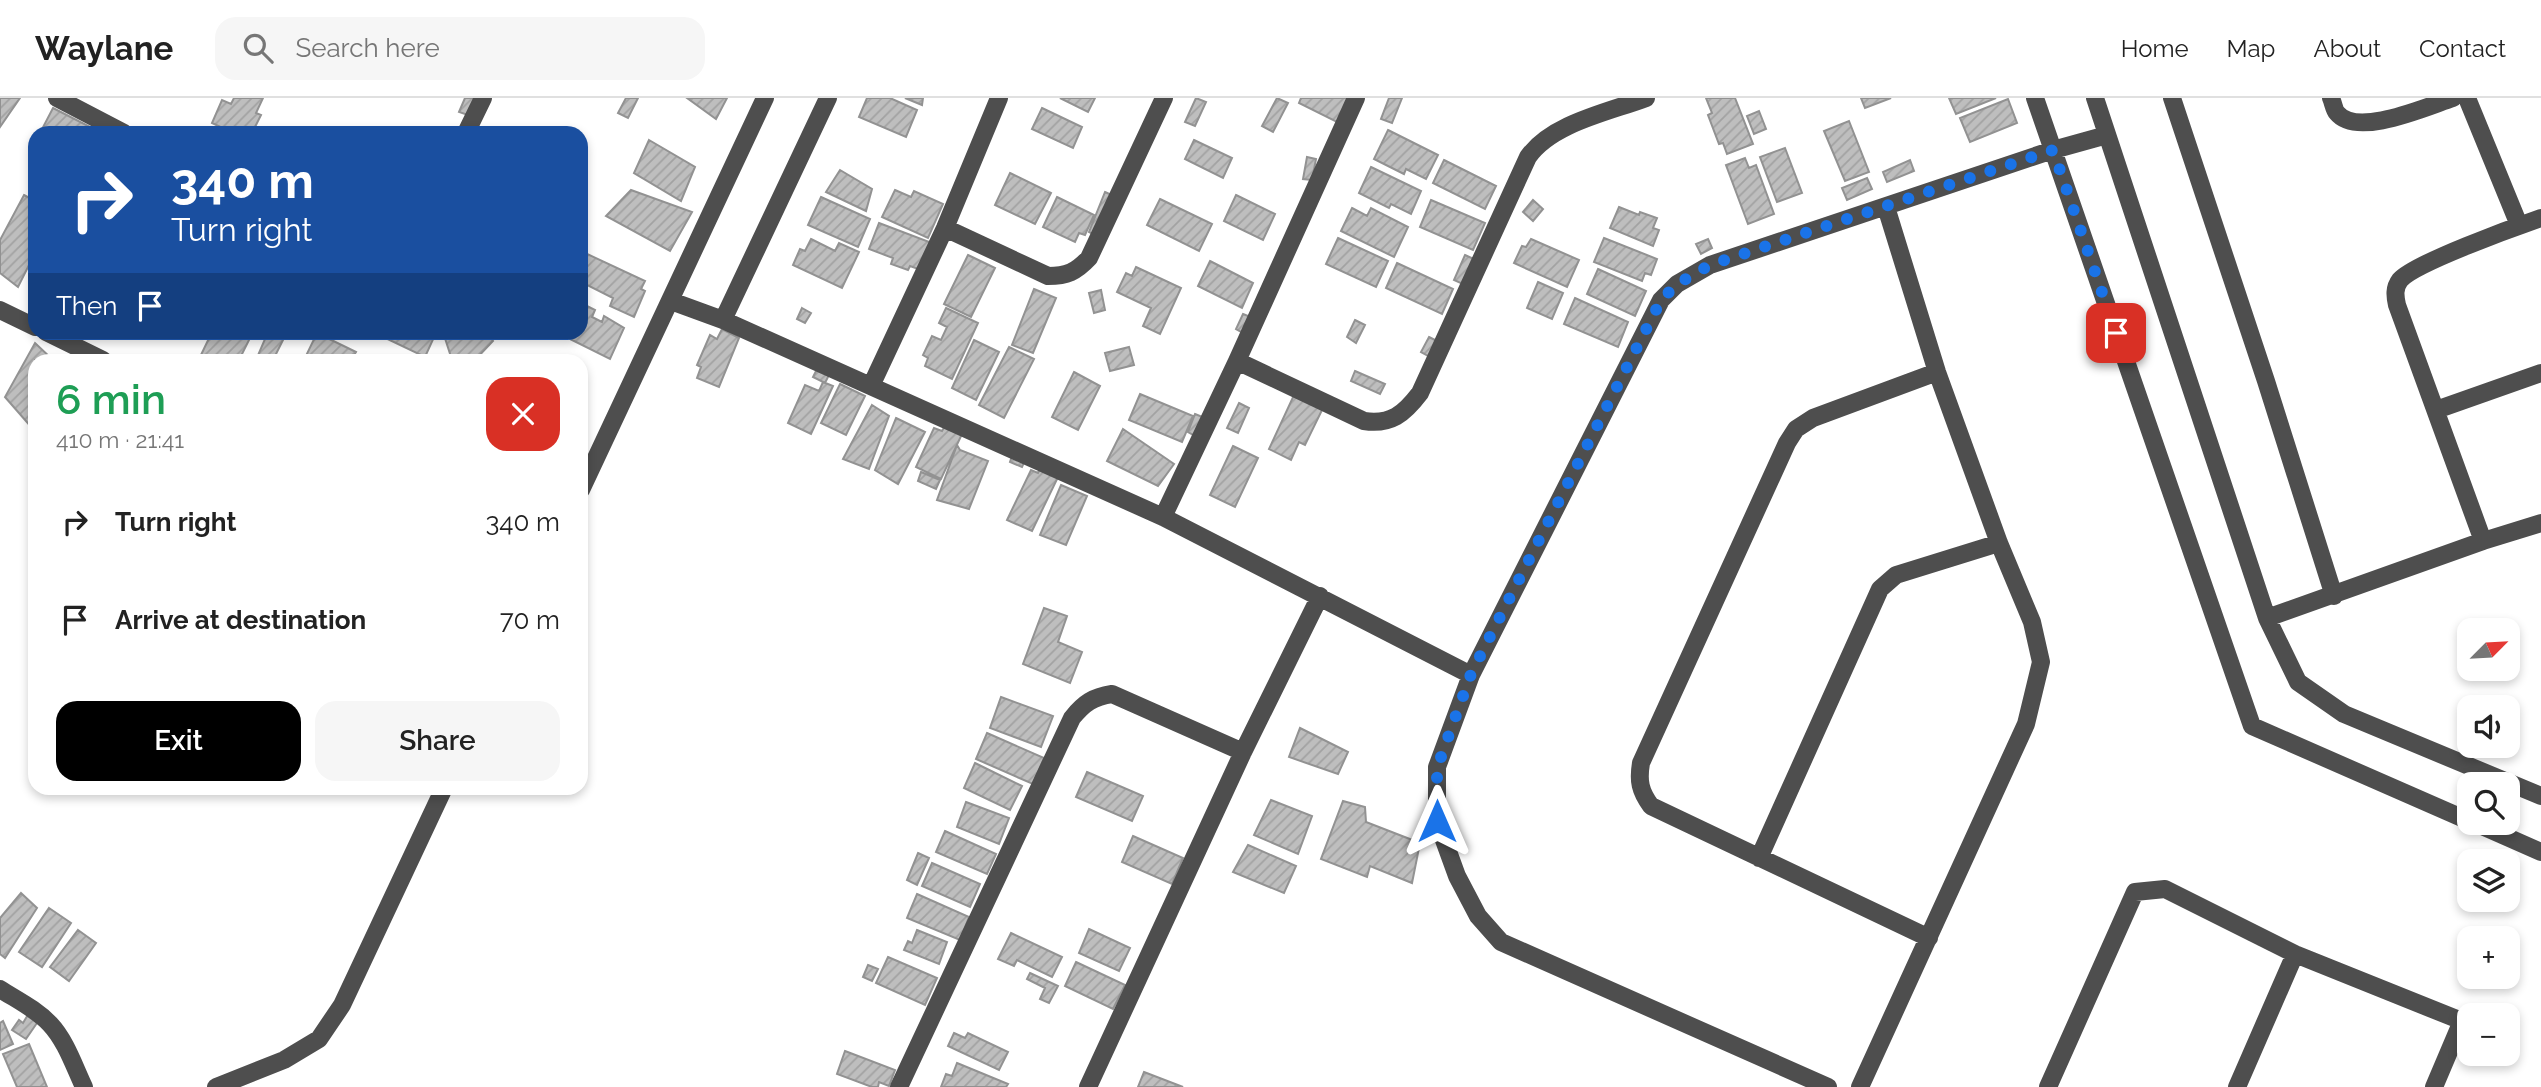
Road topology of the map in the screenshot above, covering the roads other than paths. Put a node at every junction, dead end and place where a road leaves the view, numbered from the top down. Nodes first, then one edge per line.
1 (57, 98) edge
2 (483, 98) edge
3 (765, 98) edge
4 (828, 98) edge
5 (999, 98) edge
6 (1164, 98) edge
7 (1356, 98) edge
8 (1647, 98) edge
9 (2035, 98) edge
10 (2095, 98) edge
11 (2172, 98) edge
12 (2331, 98) edge
13 (2453, 98) edge
14 (2467, 98) edge
15 (111, 126) edge
16 (469, 126) edge
17 (2107, 135) junction
18 (2053, 150) junction
19 (1886, 207) junction
20 (2541, 218) edge
21 (2519, 226) junction
22 (945, 228) junction
23 (671, 301) junction
24 (0, 310) edge
25 (723, 320) junction
26 (28, 324) edge
27 (62, 340) edge
28 (91, 354) edge
29 (1237, 361) junction
30 (1937, 372) junction
31 (2541, 373) edge
32 (871, 386) junction
33 (2436, 410) junction
34 (588, 475) edge
35 (1163, 517) junction
36 (2541, 523) edge
37 (2483, 541) junction
38 (1999, 544) junction
39 (1320, 596) junction
40 (2334, 596) junction
41 (2267, 618) junction
42 (1471, 674) junction
43 (1243, 752) junction
44 (440, 795) edge
45 (2541, 796) edge
46 (2457, 816) edge
47 (2501, 835) edge
48 (2541, 852) edge
49 (1759, 858) junction
50 (1929, 938) junction
51 (2295, 954) junction
52 (0, 989) edge
53 (84, 1087) edge
54 (216, 1087) edge
55 (899, 1087) edge
56 (1088, 1087) edge
57 (1828, 1087) edge
58 (1860, 1087) edge
59 (2048, 1087) edge
60 (2237, 1087) edge
61 (2434, 1087) edge

1 - 15 street
2 - 16 street
3 - 23 street
4 - 25 street
5 - 22 street
6 - 22 street
7 - 29 street
8 - 29 street
9 - 18 street
10 - 17 street
11 - 40 street
12 - 13 street
14 - 21 street
17 - 18 street
17 - 41 street
18 - 19 street
18 - 46 street
19 - 30 street
19 - 42 street
20 - 21 street
21 - 33 street
22 - 32 street
23 - 25 street
23 - 34 street
24 - 26 street
25 - 32 street
27 - 28 street
29 - 35 street
30 - 38 street
30 - 49 street
31 - 33 street
32 - 35 street
33 - 37 street
35 - 39 street
36 - 37 street
37 - 40 street
38 - 49 street
38 - 50 street
39 - 42 street
39 - 43 street
40 - 41 street
41 - 45 street
42 - 57 street
43 - 55 street
43 - 56 street
44 - 54 street
47 - 48 street
49 - 50 street
50 - 58 street
51 - 59 street
51 - 60 street
51 - 61 street
52 - 53 street

